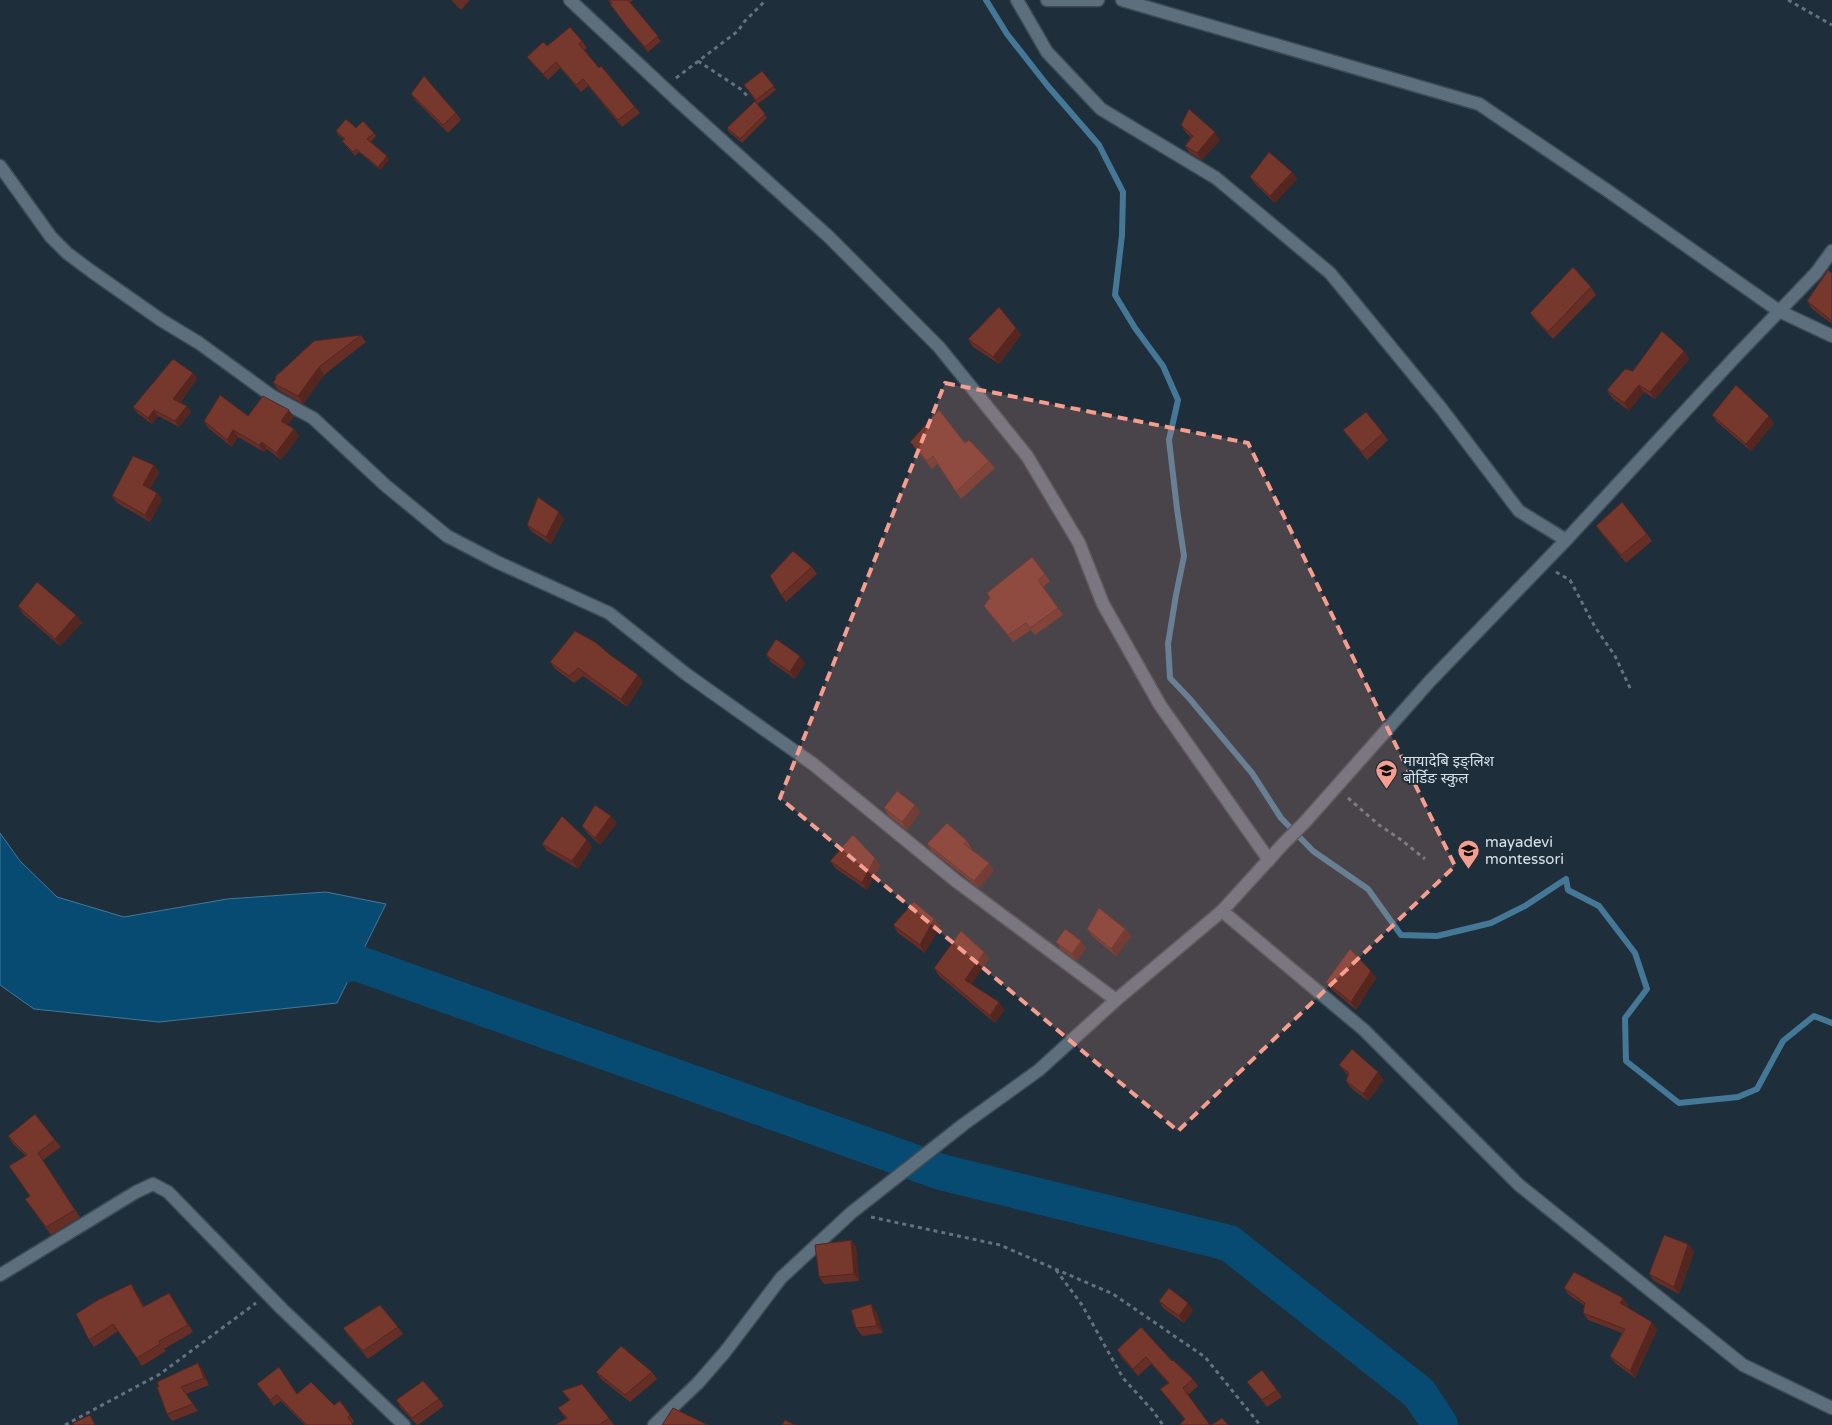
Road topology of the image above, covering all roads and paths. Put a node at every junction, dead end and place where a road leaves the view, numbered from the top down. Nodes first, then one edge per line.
1 (570, 0) edge
2 (766, 0) edge
3 (1017, 0) edge
4 (1047, 0) edge
5 (1098, 0) edge
6 (1122, 0) edge
7 (1788, 0) edge
8 (1832, 25) edge
9 (698, 62) junction
10 (664, 88) junction
11 (748, 98) edge
12 (0, 166) edge
13 (1832, 251) edge
14 (1779, 311) junction
15 (1832, 336) edge
16 (1566, 540) junction
17 (1543, 564) junction
18 (1631, 690) dead end
19 (1336, 788) junction
20 (1425, 859) dead end
21 (1269, 860) junction
22 (1222, 911) junction
23 (1116, 1000) junction
24 (851, 1213) junction
25 (1056, 1269) junction
26 (0, 1275) edge
27 (268, 1294) junction
28 (1832, 1408) edge
29 (65, 1425) edge
30 (403, 1425) edge
31 (654, 1425) edge
32 (1163, 1425) edge
33 (1260, 1425) edge

1 - 10 street
2 - 9 path
3 - 16 street
4 - 5 street
6 - 14 street
7 - 8 path
9 - 10 path
9 - 11 path
10 - 21 street
12 - 23 street
13 - 14 street
14 - 15 street
14 - 16 street
16 - 17 street
17 - 18 path
17 - 19 street
19 - 20 path
19 - 21 street
21 - 22 street
22 - 23 street
22 - 28 street
23 - 24 street
24 - 25 path
24 - 31 street
25 - 32 path
25 - 33 path
26 - 27 street
27 - 29 path
27 - 30 street

